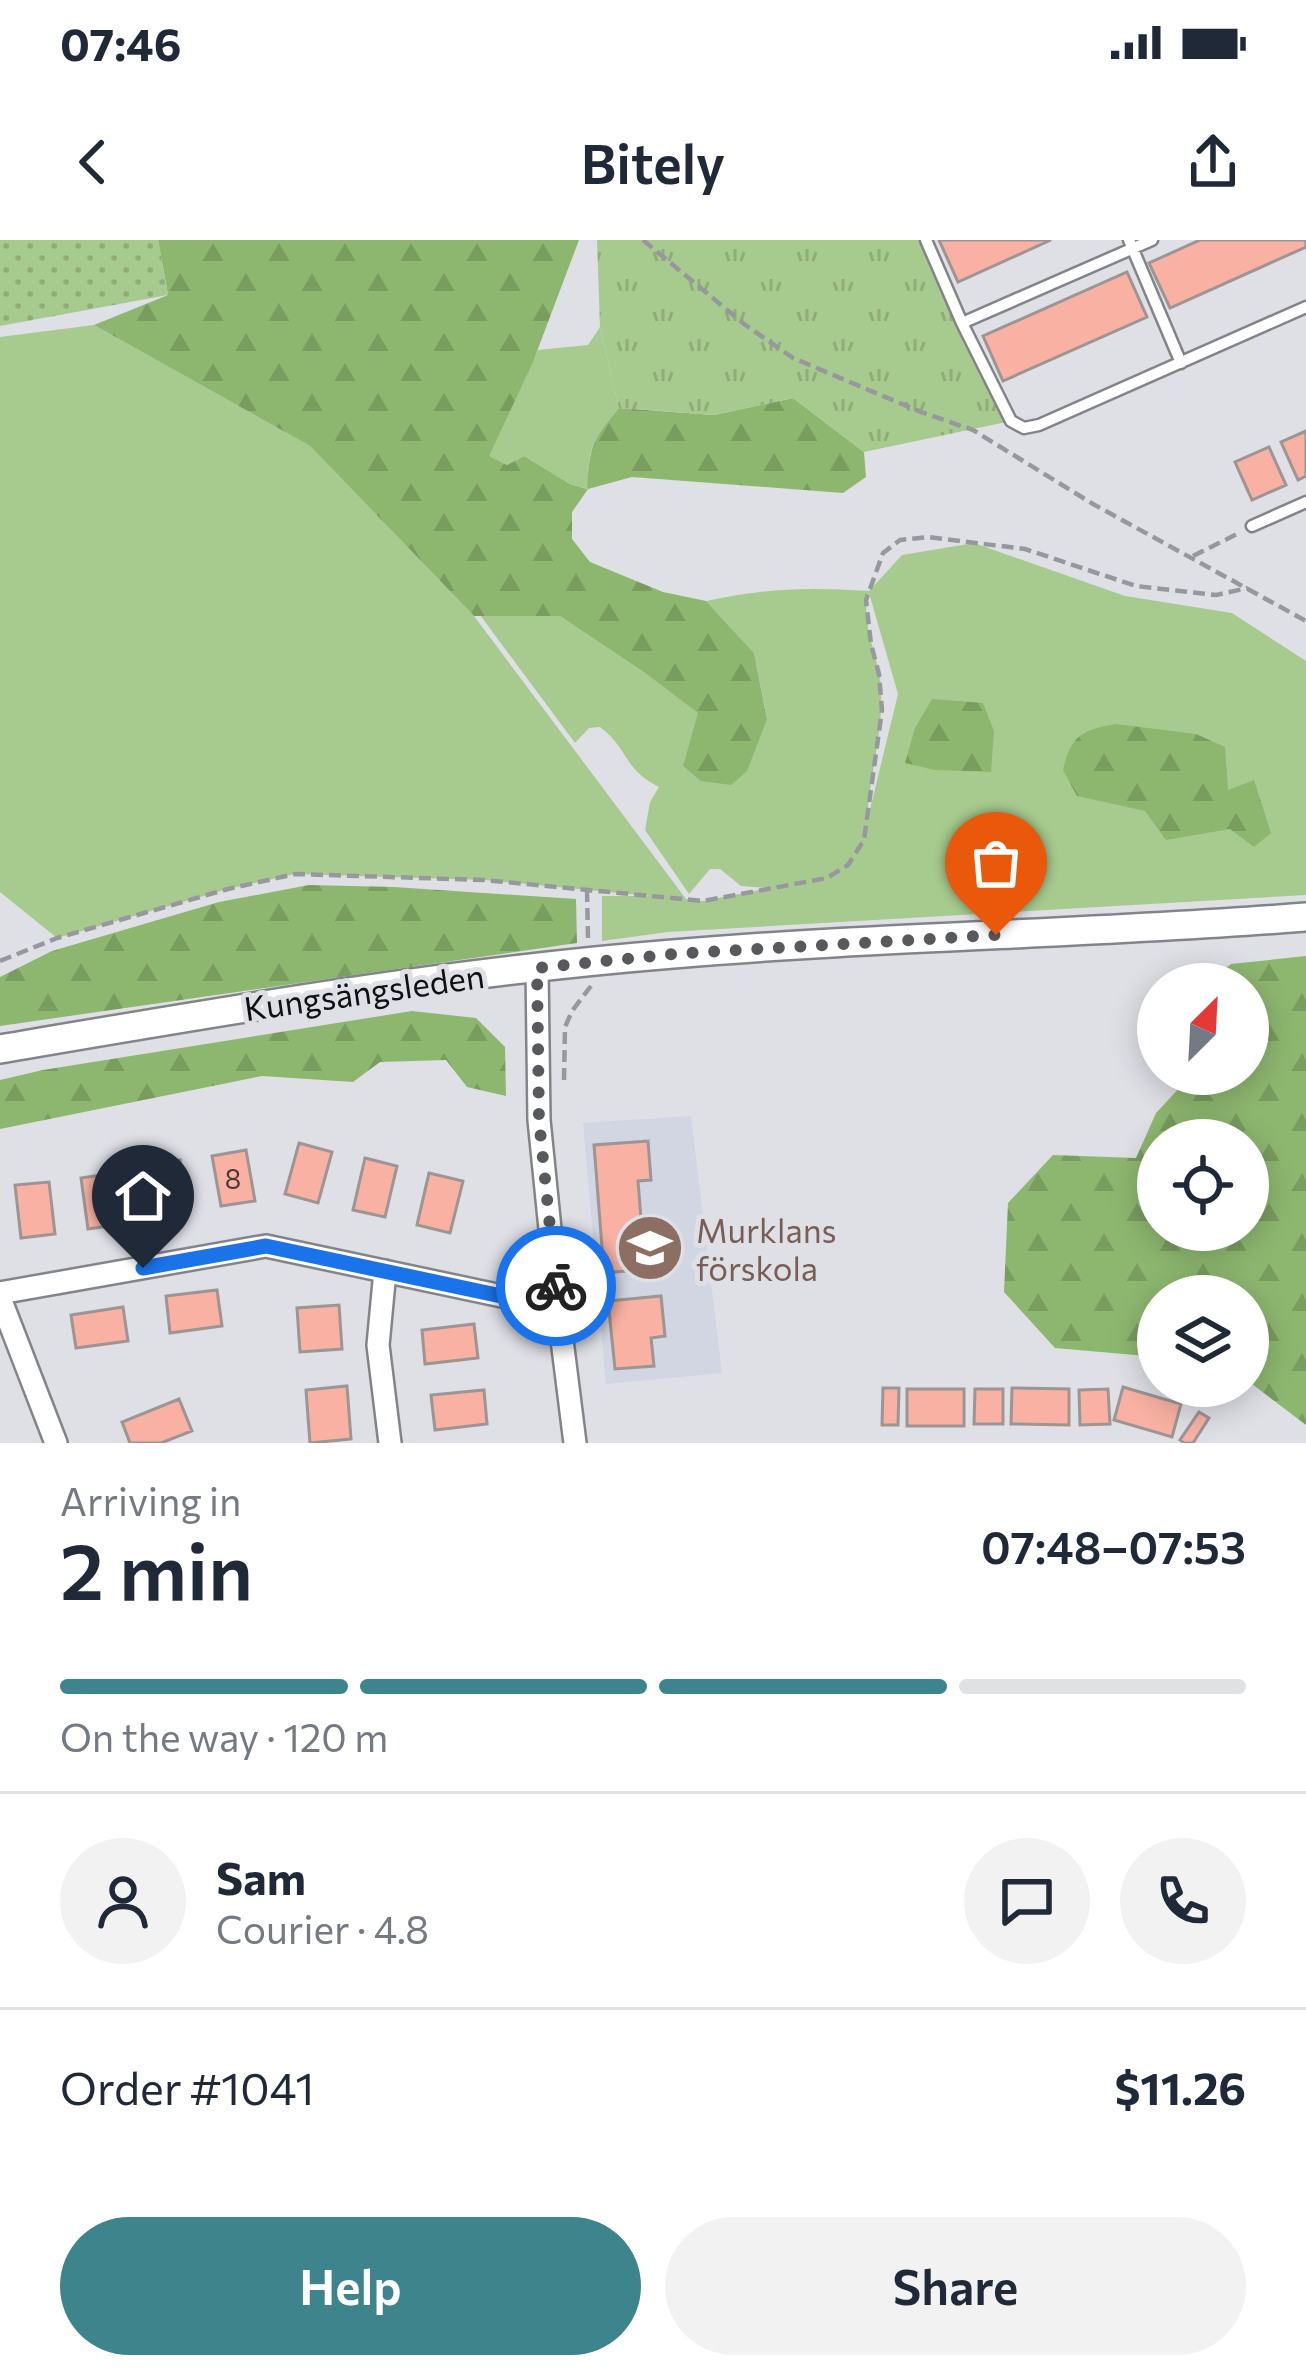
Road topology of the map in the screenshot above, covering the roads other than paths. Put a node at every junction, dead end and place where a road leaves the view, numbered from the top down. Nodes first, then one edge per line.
1 (926, 240) edge
2 (1152, 240) edge
3 (1131, 244) edge
4 (1306, 307) edge
5 (962, 323) junction
6 (1181, 363) junction
7 (1306, 502) edge
8 (1252, 526) road end
9 (1306, 917) edge
10 (537, 968) junction
11 (0, 1049) edge
12 (385, 1271) junction
13 (0, 1296) edge
14 (558, 1308) junction
15 (56, 1443) edge
16 (390, 1443) edge
17 (575, 1443) edge

1 - 5 lane
2 - 3 lane
3 - 5 lane
3 - 6 lane
4 - 6 lane
5 - 6 lane
7 - 8 lane
9 - 10 main road, Kungsängsleden
10 - 11 main road, Kungsängsleden
10 - 14 street
12 - 13 street
12 - 14 street
12 - 16 street
13 - 15 street
14 - 17 street

